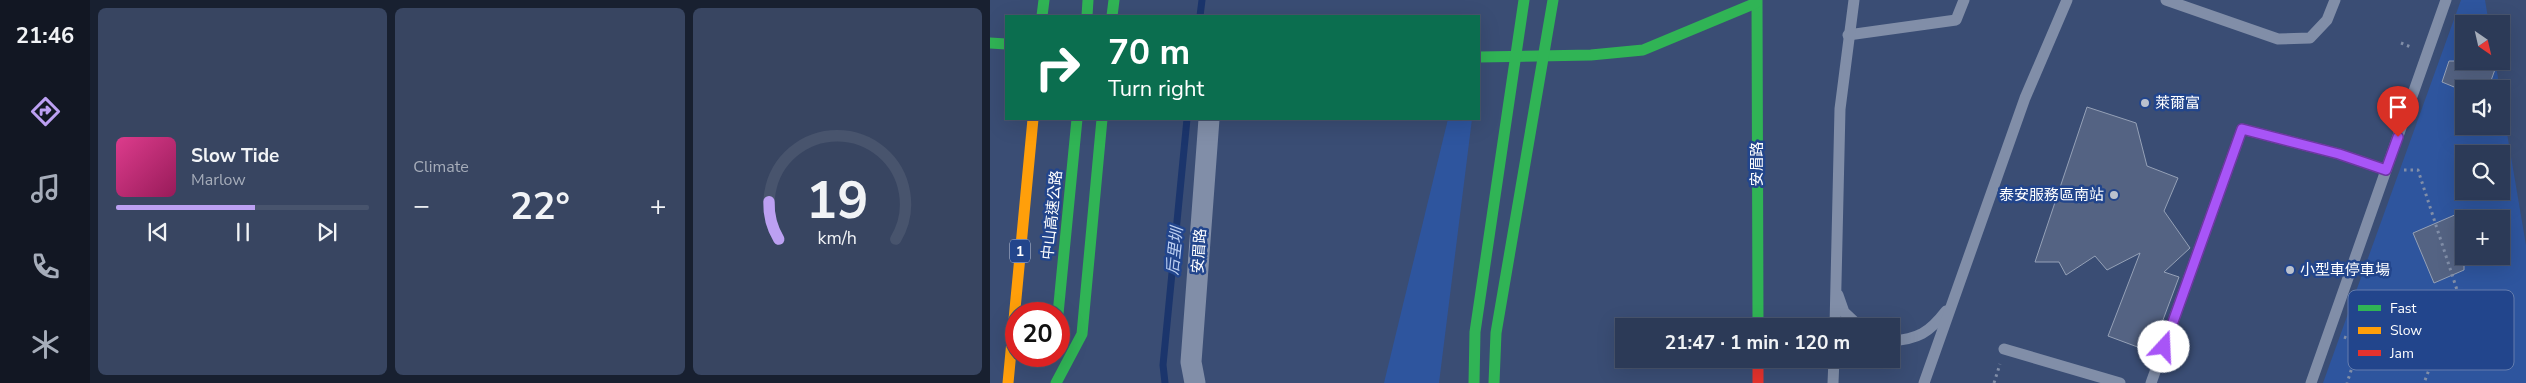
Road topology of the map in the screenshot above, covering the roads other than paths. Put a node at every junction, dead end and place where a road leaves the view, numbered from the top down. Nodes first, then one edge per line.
1 (1044, 0) edge
2 (1088, 0) edge
3 (1114, 0) edge
4 (1524, 0) edge
5 (1552, 0) edge
6 (1854, 0) edge
7 (1964, 0) edge
8 (2067, 0) edge
9 (2166, 0) edge
10 (2335, 0) edge
11 (2446, 0) edge
12 (1756, 1) edge
13 (1042, 15) edge
14 (1087, 15) edge
15 (1112, 15) edge
16 (1848, 35) junction
17 (990, 43) edge
18 (1005, 44) edge
19 (1480, 57) edge
20 (1033, 120) edge
21 (1077, 120) edge
22 (1102, 120) edge
23 (1209, 120) edge
24 (2386, 170) junction
25 (1836, 288) junction
26 (1059, 302) edge
27 (1951, 304) junction
28 (1758, 318) edge
29 (1835, 318) edge
30 (1850, 318) edge
31 (1900, 340) edge
32 (2004, 349) dead end
33 (1053, 367) edge
34 (1758, 368) edge
35 (1834, 368) edge
36 (1008, 383) edge
37 (1051, 383) edge
38 (1056, 383) edge
39 (1195, 383) edge
40 (1474, 383) edge
41 (1494, 383) edge
42 (1758, 383) edge
43 (1833, 383) edge
44 (1924, 383) edge
45 (2120, 383) edge
46 (2151, 383) edge
47 (2311, 383) edge

1 - 13 main road
2 - 14 main road
3 - 15 main road
4 - 40 main road
5 - 41 main road
6 - 16 lane
7 - 16 lane
8 - 27 lane
9 - 10 lane
11 - 24 lane
12 - 19 main road, 安眉路
12 - 28 main road, 安眉路
16 - 25 lane
17 - 18 main road
20 - 36 main road, 中山高速公路 / 1
21 - 26 main road, 中山高速公路
22 - 38 main road
23 - 39 street, 安眉路
24 - 46 lane
24 - 47 lane
25 - 29 lane
25 - 30 lane
27 - 31 lane
27 - 44 lane
32 - 45 lane
33 - 37 main road
34 - 42 main road
35 - 43 lane

